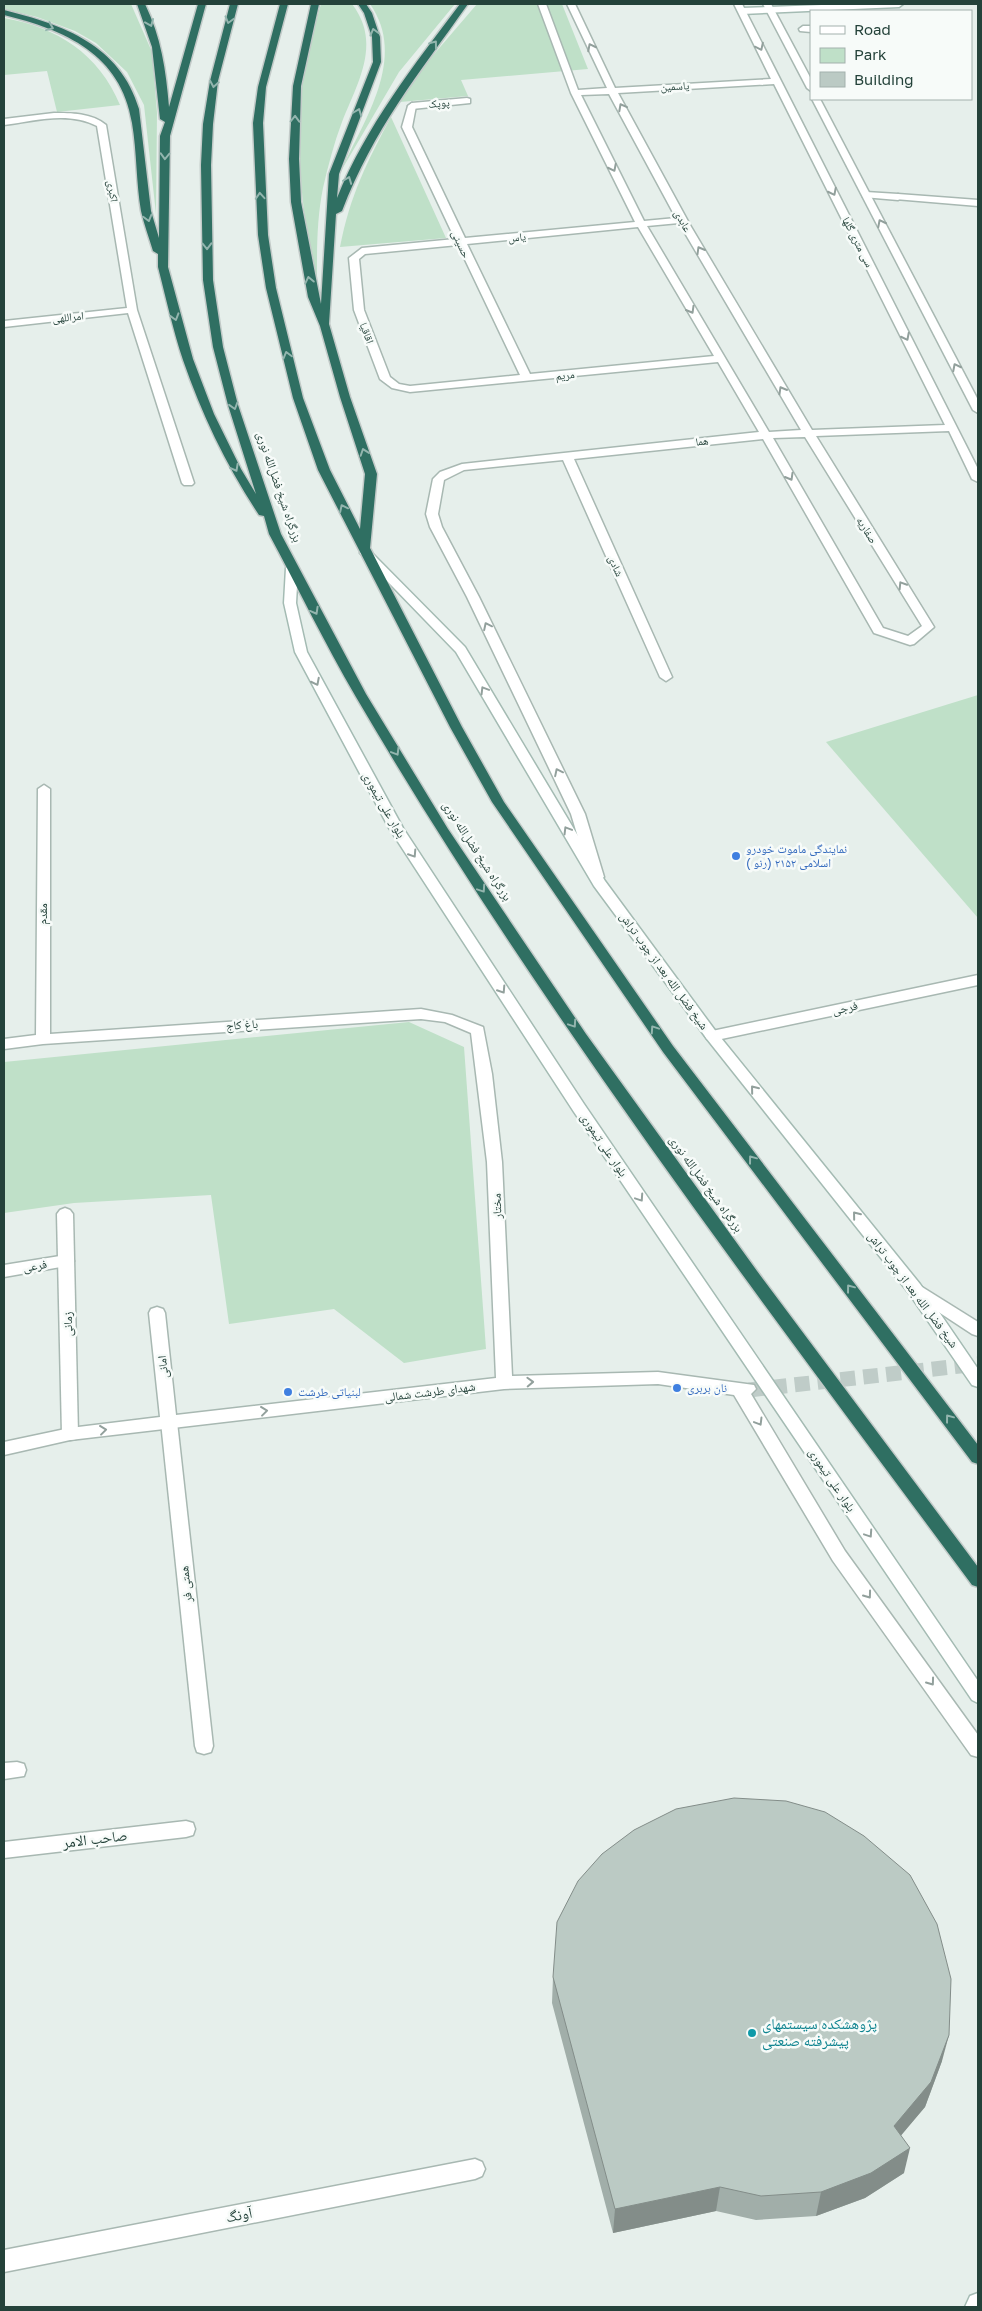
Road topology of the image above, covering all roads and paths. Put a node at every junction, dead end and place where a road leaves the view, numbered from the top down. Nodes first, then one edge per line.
1 (141, 4) edge
2 (202, 4) edge
3 (234, 4) edge
4 (284, 4) edge
5 (315, 4) edge
6 (362, 4) edge
7 (464, 4) edge
8 (542, 4) edge
9 (571, 4) edge
10 (899, 4) edge
11 (740, 7) edge
12 (769, 7) edge
13 (4, 13) edge
14 (776, 81) junction
15 (810, 86) edge
16 (613, 90) junction
17 (575, 93) junction
18 (467, 100) dead end
19 (817, 100) edge
20 (412, 106) joint
21 (4, 122) edge
22 (165, 136) junction
23 (866, 195) junction
24 (978, 203) edge
25 (682, 220) junction
26 (641, 224) junction
27 (332, 226) junction
28 (460, 242) junction
29 (354, 258) joint
30 (163, 267) junction
31 (132, 310) junction
32 (4, 324) edge
33 (325, 326) junction
34 (720, 360) junction
35 (526, 379) junction
36 (410, 389) joint
37 (978, 410) edge
38 (952, 428) junction
39 (806, 432) junction
40 (766, 434) junction
41 (567, 456) junction
42 (978, 479) edge
43 (188, 483) dead end
44 (275, 534) junction
45 (364, 551) junction
46 (292, 568) junction
47 (666, 677) dead end
48 (44, 789) dead end
49 (599, 883) junction
50 (978, 980) edge
51 (478, 1030) joint
52 (712, 1036) junction
53 (43, 1039) junction
54 (4, 1044) edge
55 (65, 1214) dead end
56 (66, 1261) junction
57 (4, 1271) edge
58 (914, 1288) junction
59 (157, 1313) dead end
60 (978, 1330) edge
61 (978, 1381) edge
62 (504, 1383) junction
63 (168, 1422) junction
64 (70, 1434) junction
65 (4, 1449) edge
66 (978, 1456) edge
67 (978, 1580) edge
68 (978, 1695) edge
69 (204, 1746) dead end
70 (978, 1749) edge
71 (186, 1829) dead end
72 (4, 1850) edge
73 (475, 2169) dead end
74 (4, 2261) edge
75 (978, 2304) edge
76 (976, 2307) edge

1 -> 22 highway
2 - 22 highway
3 -> 44 highway, بزرگراه شیخ فضل‌الله نوری
45 -> 4 highway
33 -> 5 highway
27 -> 6 highway
27 -> 7 highway
8 - 17 street
16 -> 9 street, عابدی
10 - 12 street
11 - 12 street
11 -> 14 street, سی متری گلها
12 - 15 street
13 -> 30 highway
14 - 16 street, یاسمین
14 -> 38 street, سی متری گلها
16 - 17 street, یاسمین
25 -> 16 street, عابدی
17 -> 26 street
18 - 20 street, پوپک
19 - 23 street
20 - 28 street, حسینی
21 - 31 street, اکبری
22 -> 30 highway
23 - 24 street
37 -> 23 street
25 - 26 street, یاس
39 -> 25 street, عابدی
26 - 28 street, یاس
26 -> 34 street
27 - 33 highway
28 - 29 street, یاس
28 - 35 street, حسینی
29 - 36 street, اقاقیا
30 -> 44 highway
31 - 32 street, امراللهی
31 - 43 street
45 -> 33 highway
34 - 35 street, مریم
34 - 40 street
35 - 36 street, مریم
38 - 39 street, هما
38 - 42 street, سی متری گلها
39 - 40 street, هما
40 -> 39 street, صفاریه
40 - 41 street, هما
41 - 47 street, شادی
49 -> 41 street, هما
44 - 46 highway, بزرگراه شیخ فضل‌الله نوری
49 -> 45 street, شیخ فضل الله بعد از چوب تراش
66 -> 45 highway
46 -> 67 highway, بزرگراه شیخ فضل‌الله نوری
46 -> 68 street, بلوار علی تیموری
48 - 53 street, مقدم
49 - 52 street, شیخ فضل الله بعد از چوب تراش
50 - 52 street, فرجی
51 - 53 street, باغ کاج
51 - 62 street, مختار
58 -> 52 street, شیخ فضل الله بعد از چوب تراش
53 - 54 street, باغ کاج
55 - 56 street, زمانی
56 - 57 street, فرعی
56 - 64 street, زمانی
58 - 60 street
58 - 61 street, شیخ فضل الله بعد از چوب تراش
59 - 63 street, امانی
63 -> 62 street, شهدای طرشت شمالی
62 -> 70 street, شهدای طرشت شمالی
64 -> 63 street, شهدای طرشت شمالی
63 - 69 street, همتی فر
64 - 65 street, شهدای طرشت شمالی
71 - 72 street, صاحب الامر
73 - 74 street, آونگ
75 - 76 street

